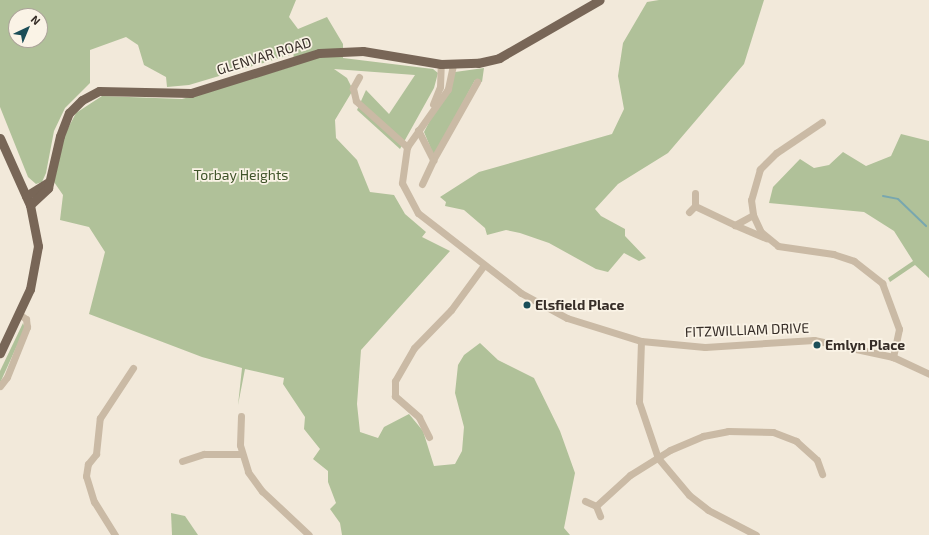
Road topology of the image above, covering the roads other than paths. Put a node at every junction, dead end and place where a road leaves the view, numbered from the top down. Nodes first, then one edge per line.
1 (600, 0) edge
2 (441, 64) junction
3 (453, 65) junction
4 (359, 77) dead end
5 (477, 82) dead end
6 (427, 117) junction
7 (822, 122) dead end
8 (418, 130) junction
9 (0, 138) edge
10 (407, 147) junction
11 (433, 160) junction
12 (51, 180) junction
13 (20, 183) junction
14 (422, 184) dead end
15 (42, 188) junction
16 (694, 193) dead end
17 (26, 196) junction
18 (30, 206) junction
19 (695, 206) junction
20 (689, 212) dead end
21 (753, 215) junction
22 (735, 225) junction
23 (766, 238) junction
24 (484, 265) junction
25 (19, 314) junction
26 (641, 342) junction
27 (0, 353) edge
28 (893, 357) junction
29 (133, 368) dead end
30 (929, 374) edge
31 (0, 386) edge
32 (241, 416) dead end
33 (429, 437) dead end
34 (242, 454) junction
35 (658, 458) junction
36 (182, 461) dead end
37 (822, 474) dead end
38 (585, 501) dead end
39 (596, 506) junction
40 (600, 516) dead end
41 (115, 535) edge
42 (309, 535) edge
43 (756, 535) edge

1 - 3 main road, GLENVAR ROAD
2 - 3 main road, GLENVAR ROAD
2 - 6 street, FITZWILLIAM DRIVE
2 - 12 main road, GLENVAR ROAD
3 - 6 street, FITZWILLIAM DRIVE
4 - 10 street
5 - 11 street
6 - 8 street, FITZWILLIAM DRIVE
7 - 21 street
8 - 10 street, FITZWILLIAM DRIVE
8 - 11 street
9 - 13 main road
10 - 24 street, FITZWILLIAM DRIVE
11 - 14 street
12 - 15 main road
12 - 18 main road, GLENVAR ROAD
13 - 15 main road
13 - 17 main road
15 - 17 main road
16 - 19 street
17 - 18 main road
18 - 25 main road
19 - 20 street
19 - 22 street
21 - 22 street
21 - 23 street
22 - 23 street
23 - 28 street
24 - 26 street, FITZWILLIAM DRIVE
24 - 33 street
25 - 27 main road
25 - 31 street
26 - 28 street, FITZWILLIAM DRIVE
26 - 35 street
28 - 30 street, FITZWILLIAM DRIVE
29 - 41 street
32 - 34 street
34 - 36 street
34 - 42 street
35 - 37 street
35 - 39 street
35 - 43 street
38 - 39 street
39 - 40 street

